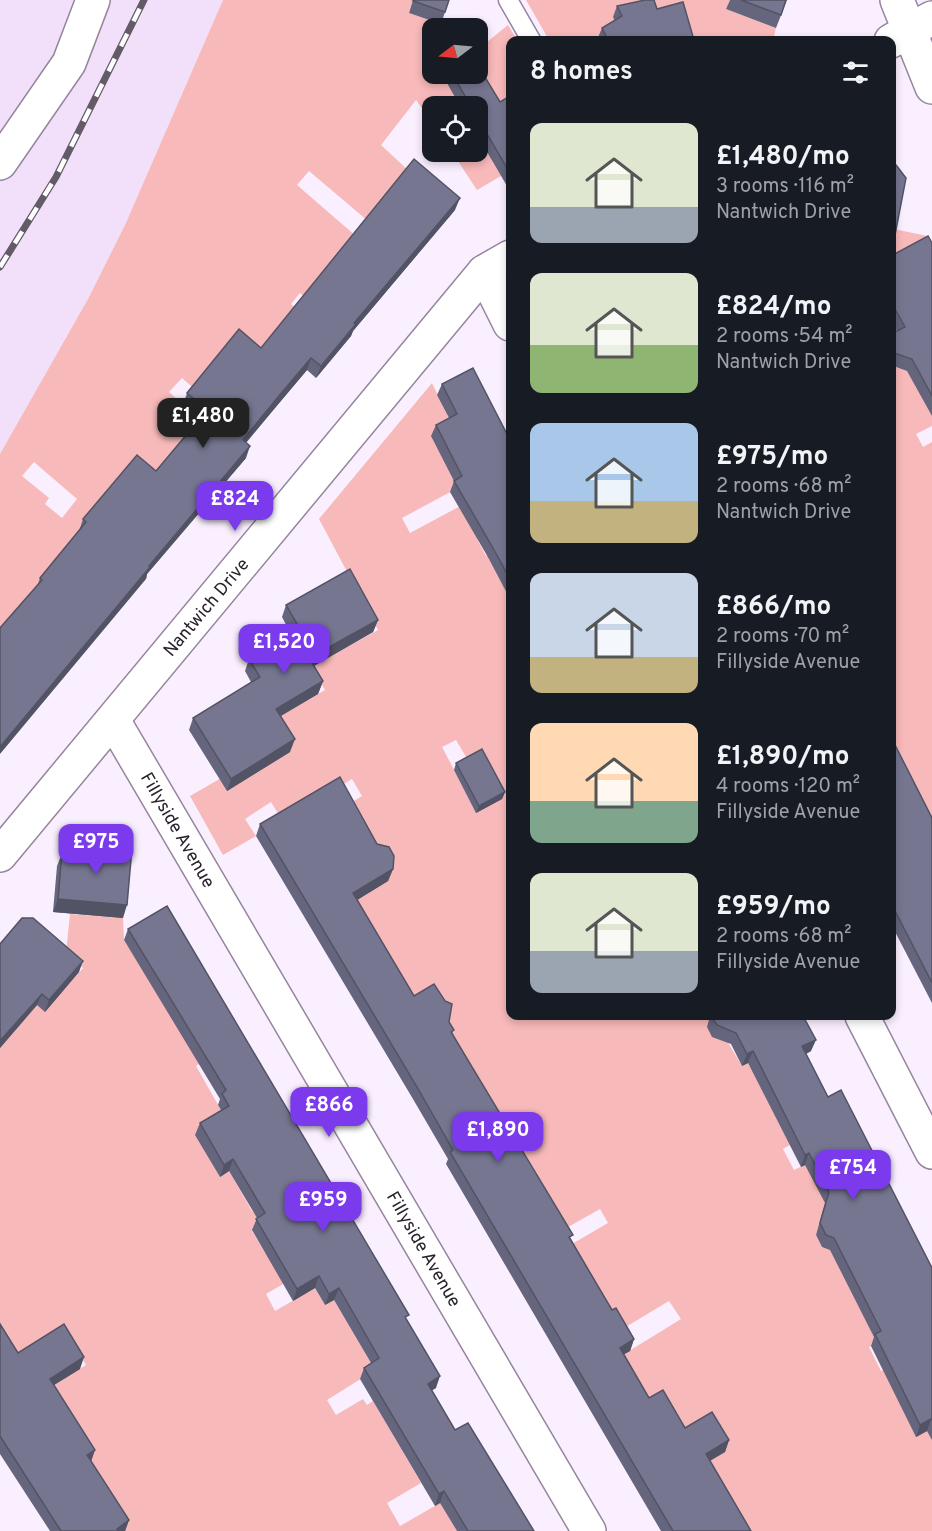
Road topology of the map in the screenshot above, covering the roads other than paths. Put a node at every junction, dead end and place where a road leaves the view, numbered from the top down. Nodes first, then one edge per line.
1 (93, 0) edge
2 (508, 0) edge
3 (897, 0) edge
4 (911, 30) edge
5 (529, 36) edge
6 (932, 87) edge
7 (0, 163) edge
8 (497, 265) edge
9 (506, 306) edge
10 (113, 720) junction
11 (0, 855) edge
12 (864, 1020) edge
13 (932, 1152) edge
14 (589, 1531) edge

1 - 7 street
2 - 5 lane
3 - 4 street
4 - 6 street
8 - 9 street
8 - 10 street, Nantwich Drive
10 - 11 street, Nantwich Drive
10 - 14 street, Fillyside Avenue
12 - 13 street

